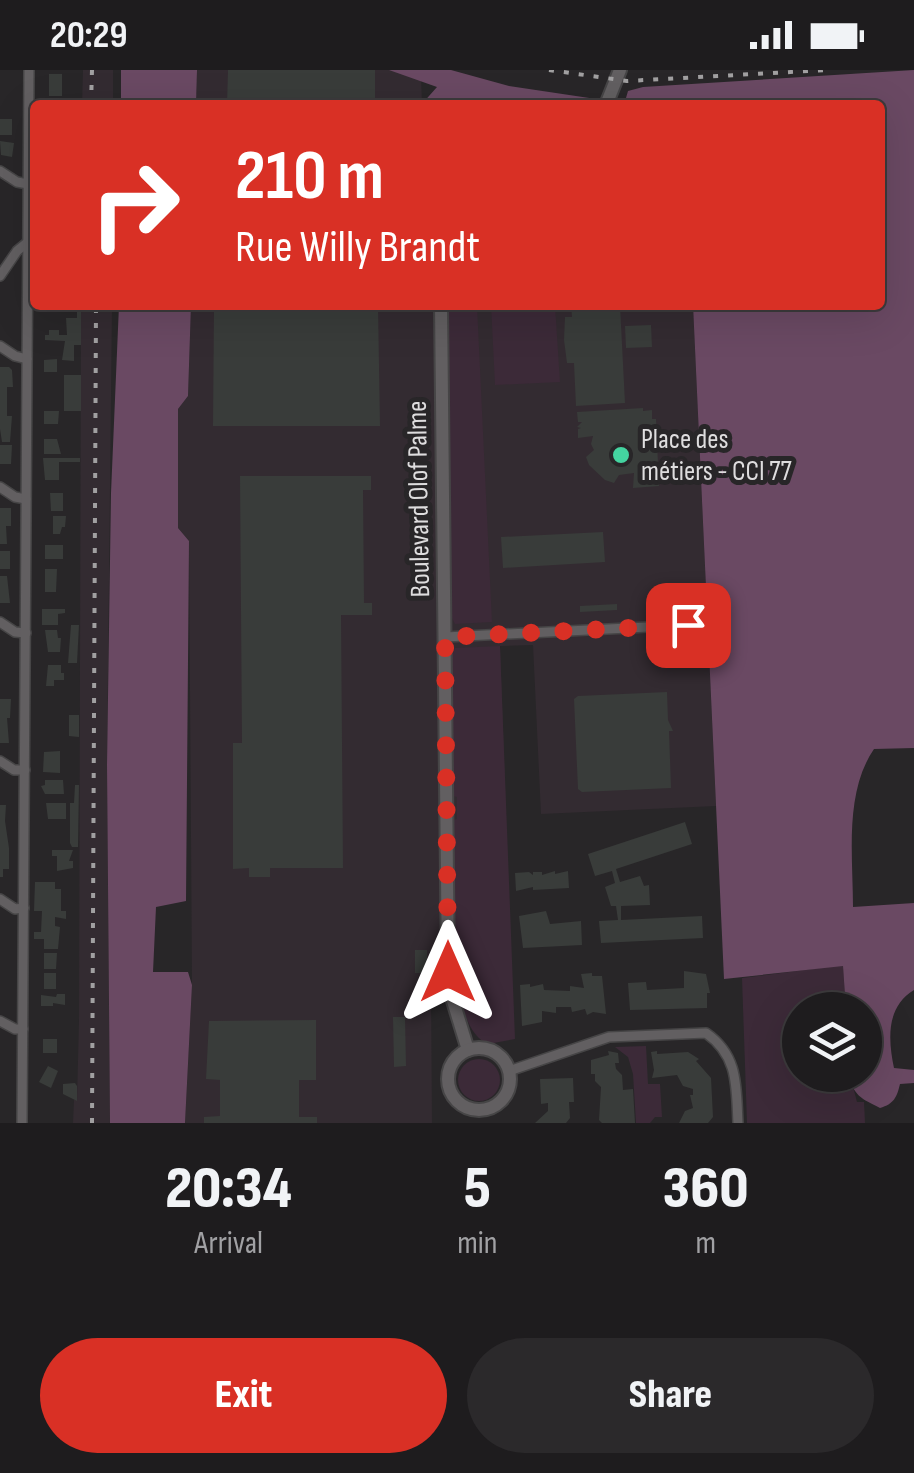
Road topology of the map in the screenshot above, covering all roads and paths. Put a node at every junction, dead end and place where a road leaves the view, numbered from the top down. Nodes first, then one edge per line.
1 (29, 70) edge
2 (619, 75) edge
3 (608, 100) edge
4 (0, 170) edge
5 (28, 184) junction
6 (28, 242) junction
7 (0, 276) edge
8 (442, 310) edge
9 (0, 346) edge
10 (27, 359) junction
11 (0, 487) edge
12 (26, 499) junction
13 (0, 622) edge
14 (688, 625) dead end
15 (26, 632) junction
16 (445, 637) junction
17 (0, 761) edge
18 (25, 770) junction
19 (0, 899) edge
20 (24, 908) junction
21 (0, 1022) edge
22 (23, 1030) junction
23 (468, 1050) junction
24 (509, 1071) junction
25 (469, 1116) edge
26 (22, 1123) edge
27 (738, 1123) edge

1 - 5 street
2 - 3 street
4 - 5 street
5 - 6 street
6 - 7 street
6 - 10 street
8 - 16 street, Boulevard Olof Palme
9 - 10 street
10 - 12 street
11 - 12 street
12 - 15 street
13 - 15 street
14 - 16 street
15 - 18 street
16 - 23 street, Boulevard Olof Palme
17 - 18 street
18 - 20 street
19 - 20 street
20 - 22 street
21 - 22 street
22 - 26 street
23 - 24 street
23 - 25 street
24 - 25 street
24 - 27 street

